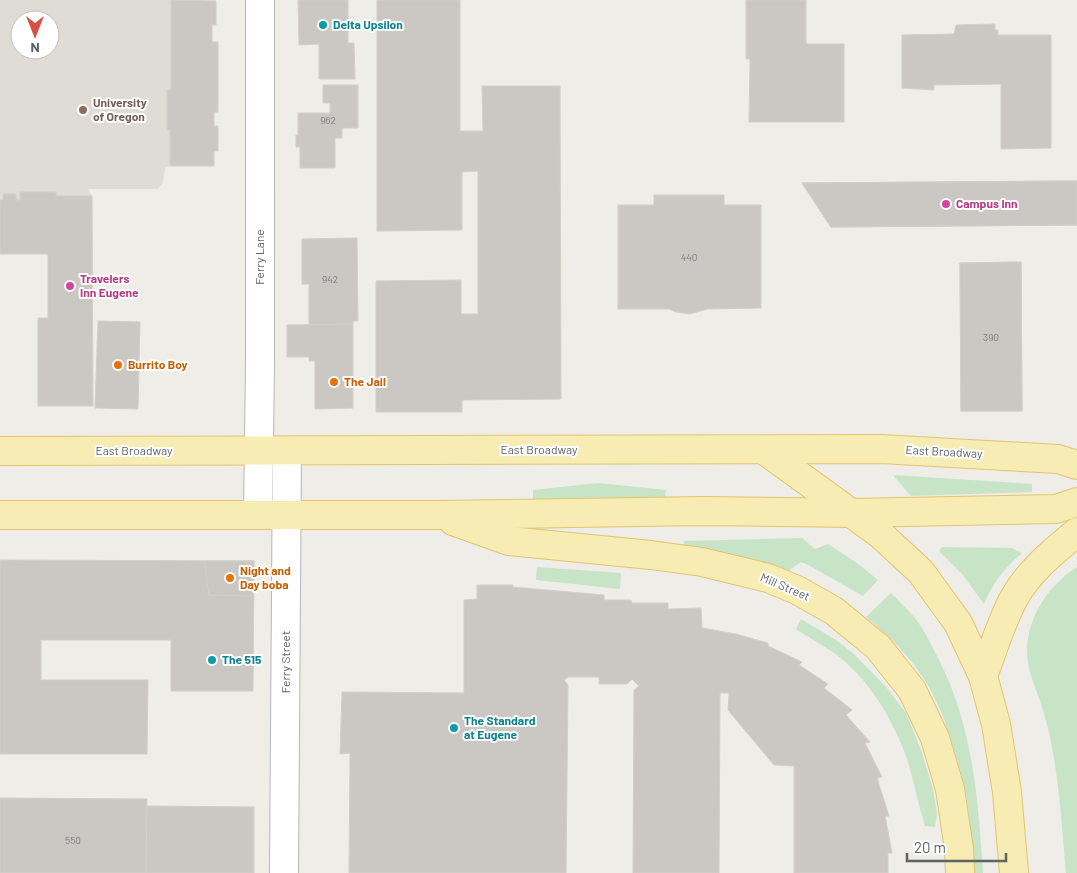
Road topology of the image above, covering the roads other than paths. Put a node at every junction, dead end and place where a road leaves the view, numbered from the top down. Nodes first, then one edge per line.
1 (260, 0) edge
2 (764, 450) junction
3 (0, 451) edge
4 (258, 451) junction
5 (287, 451) junction
6 (1077, 465) edge
7 (1077, 502) edge
8 (852, 513) junction
9 (258, 514) junction
10 (287, 514) junction
11 (0, 515) edge
12 (437, 515) junction
13 (1077, 532) edge
14 (983, 676) junction
15 (284, 873) edge
16 (960, 873) edge
17 (1014, 873) edge

1 - 4 street, Ferry Lane
2 - 5 main road, East Broadway
2 - 6 main road, East Broadway
2 - 8 main road
3 - 4 main road, East Broadway
4 - 5 main road, East Broadway
4 - 9 street, Ferry Lane
5 - 10 street, Ferry Street
7 - 8 main road
8 - 12 main road
8 - 14 main road
9 - 10 main road
9 - 11 main road
10 - 12 main road
10 - 15 street, Ferry Street
12 - 16 main road, Mill Street
13 - 14 main road
14 - 17 main road

